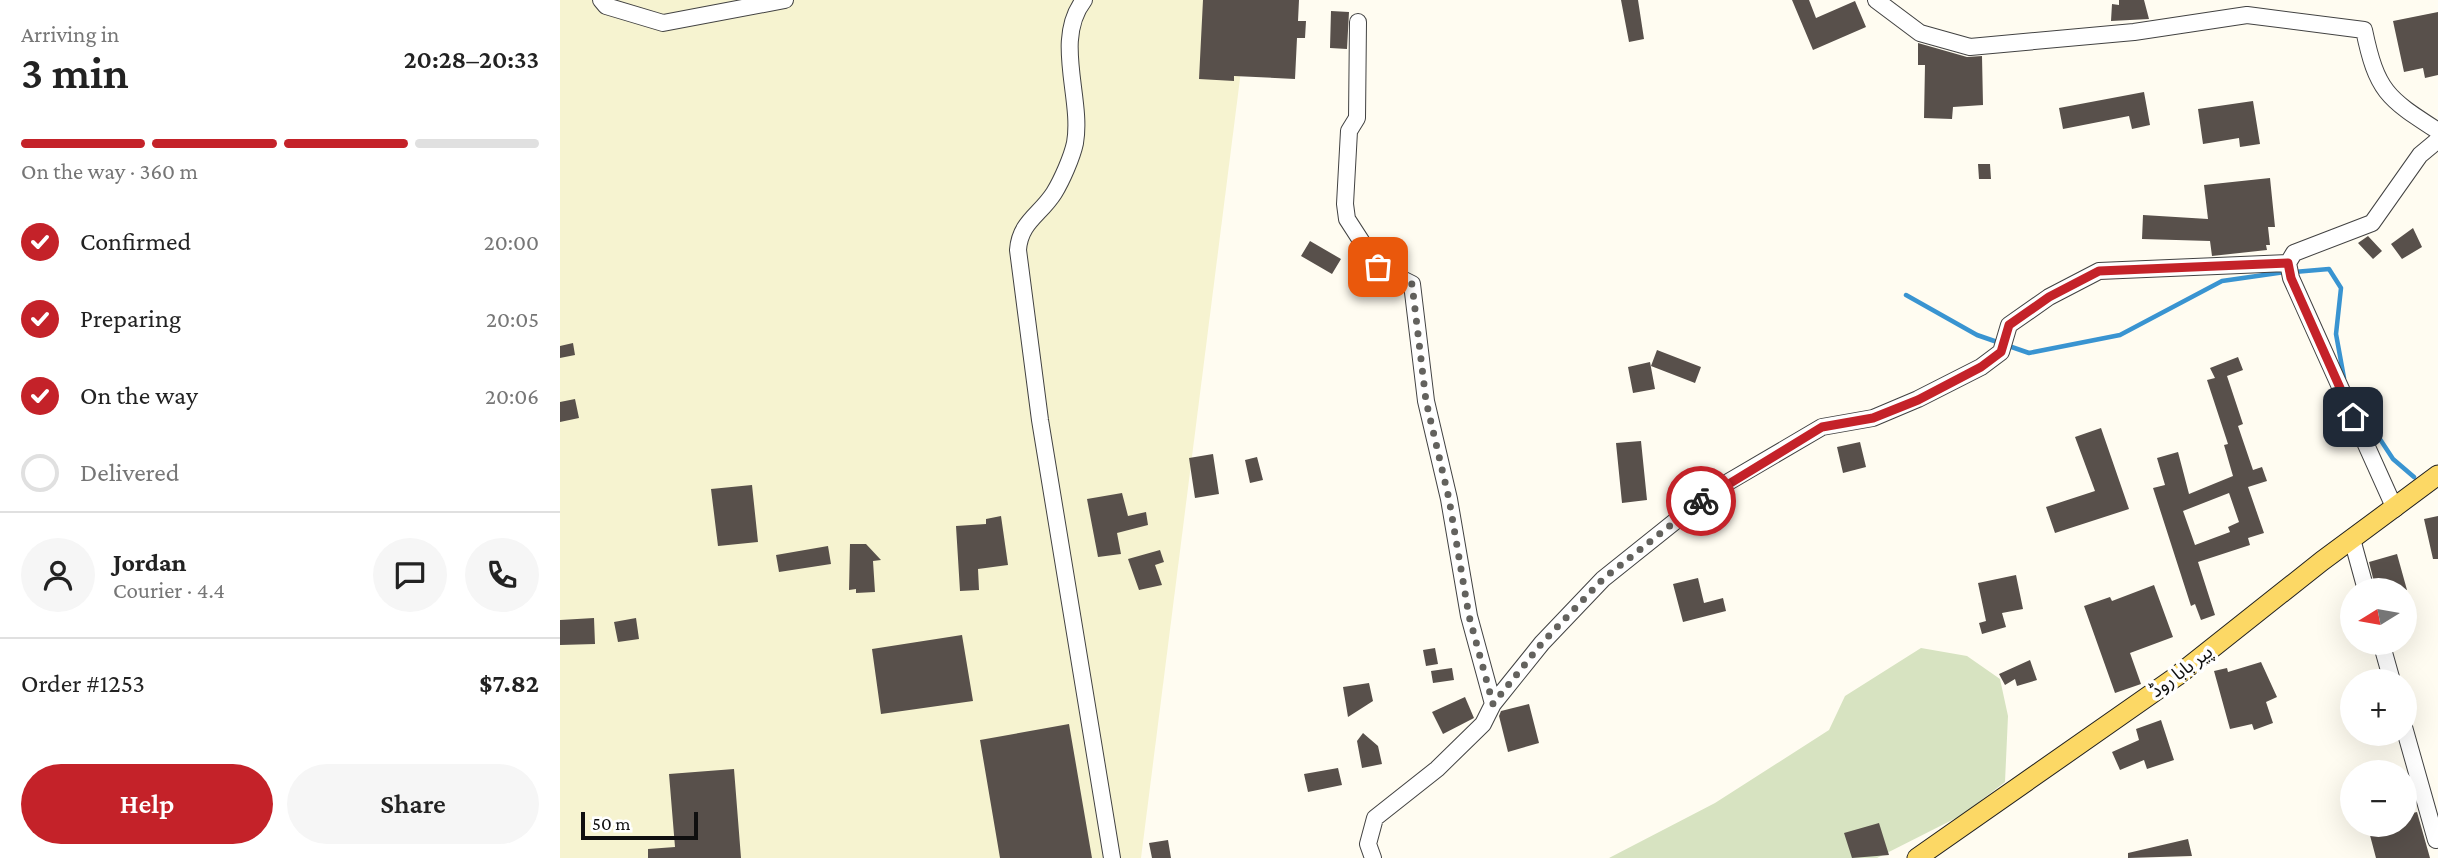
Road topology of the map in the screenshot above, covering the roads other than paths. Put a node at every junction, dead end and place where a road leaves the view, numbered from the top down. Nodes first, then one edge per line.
1 (601, 0) edge
2 (785, 0) edge
3 (1084, 0) edge
4 (1876, 0) edge
5 (1358, 22) dead end
6 (2438, 131) edge
7 (2438, 140) edge
8 (2289, 264) junction
9 (2438, 475) edge
10 (2395, 509) junction
11 (2352, 539) junction
12 (2363, 578) edge
13 (1493, 704) junction
14 (2409, 746) edge
15 (2436, 840) dead end
16 (1112, 858) edge
17 (1373, 858) edge
18 (1917, 858) edge

1 - 2 street
3 - 16 street
4 - 6 street
5 - 13 street
7 - 8 street
8 - 10 street
8 - 13 street
9 - 10 main road, پیر بابا روڈ
10 - 11 main road, پیر بابا روڈ
11 - 12 street
11 - 18 main road, پیر بابا روڈ
13 - 17 street
14 - 15 street

